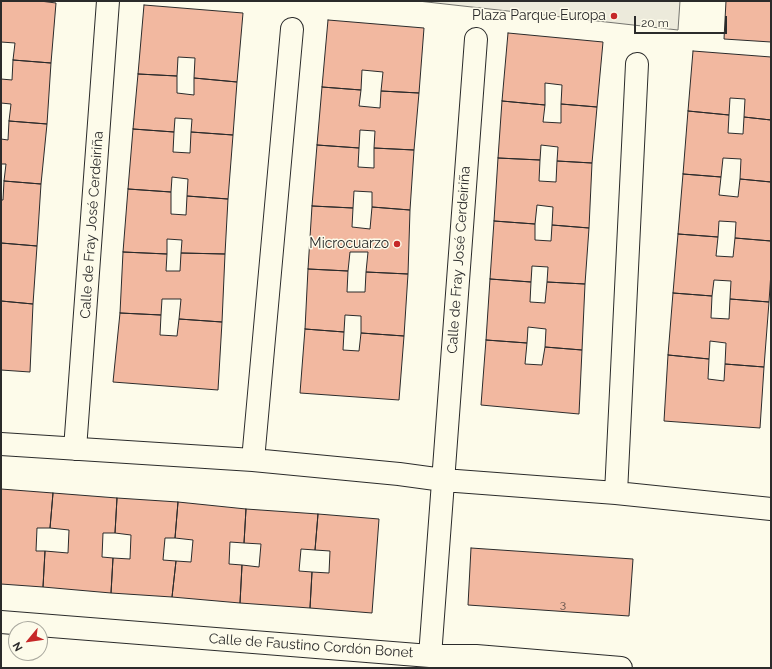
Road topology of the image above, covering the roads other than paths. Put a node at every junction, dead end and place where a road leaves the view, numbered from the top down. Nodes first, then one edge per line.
1 (108, 1) edge
2 (292, 29) dead end
3 (476, 39) dead end
4 (637, 64) dead end
5 (1, 444) edge
6 (75, 449) junction
7 (253, 460) junction
8 (443, 480) junction
9 (616, 493) junction
10 (771, 509) edge
11 (1, 622) edge
12 (430, 656) junction
13 (621, 668) edge

1 - 6 street, Calle de Fray José Cerdeiriña
2 - 7 street
3 - 8 street, Calle de Fray José Cerdeiriña
4 - 9 street
5 - 6 street
6 - 7 street
7 - 8 street
8 - 9 street
8 - 12 street, Calle de Fray José Cerdeiriña
9 - 10 street
11 - 12 street, Calle de Faustino Cordón Bonet
12 - 13 street, Calle de Faustino Cordón Bonet

